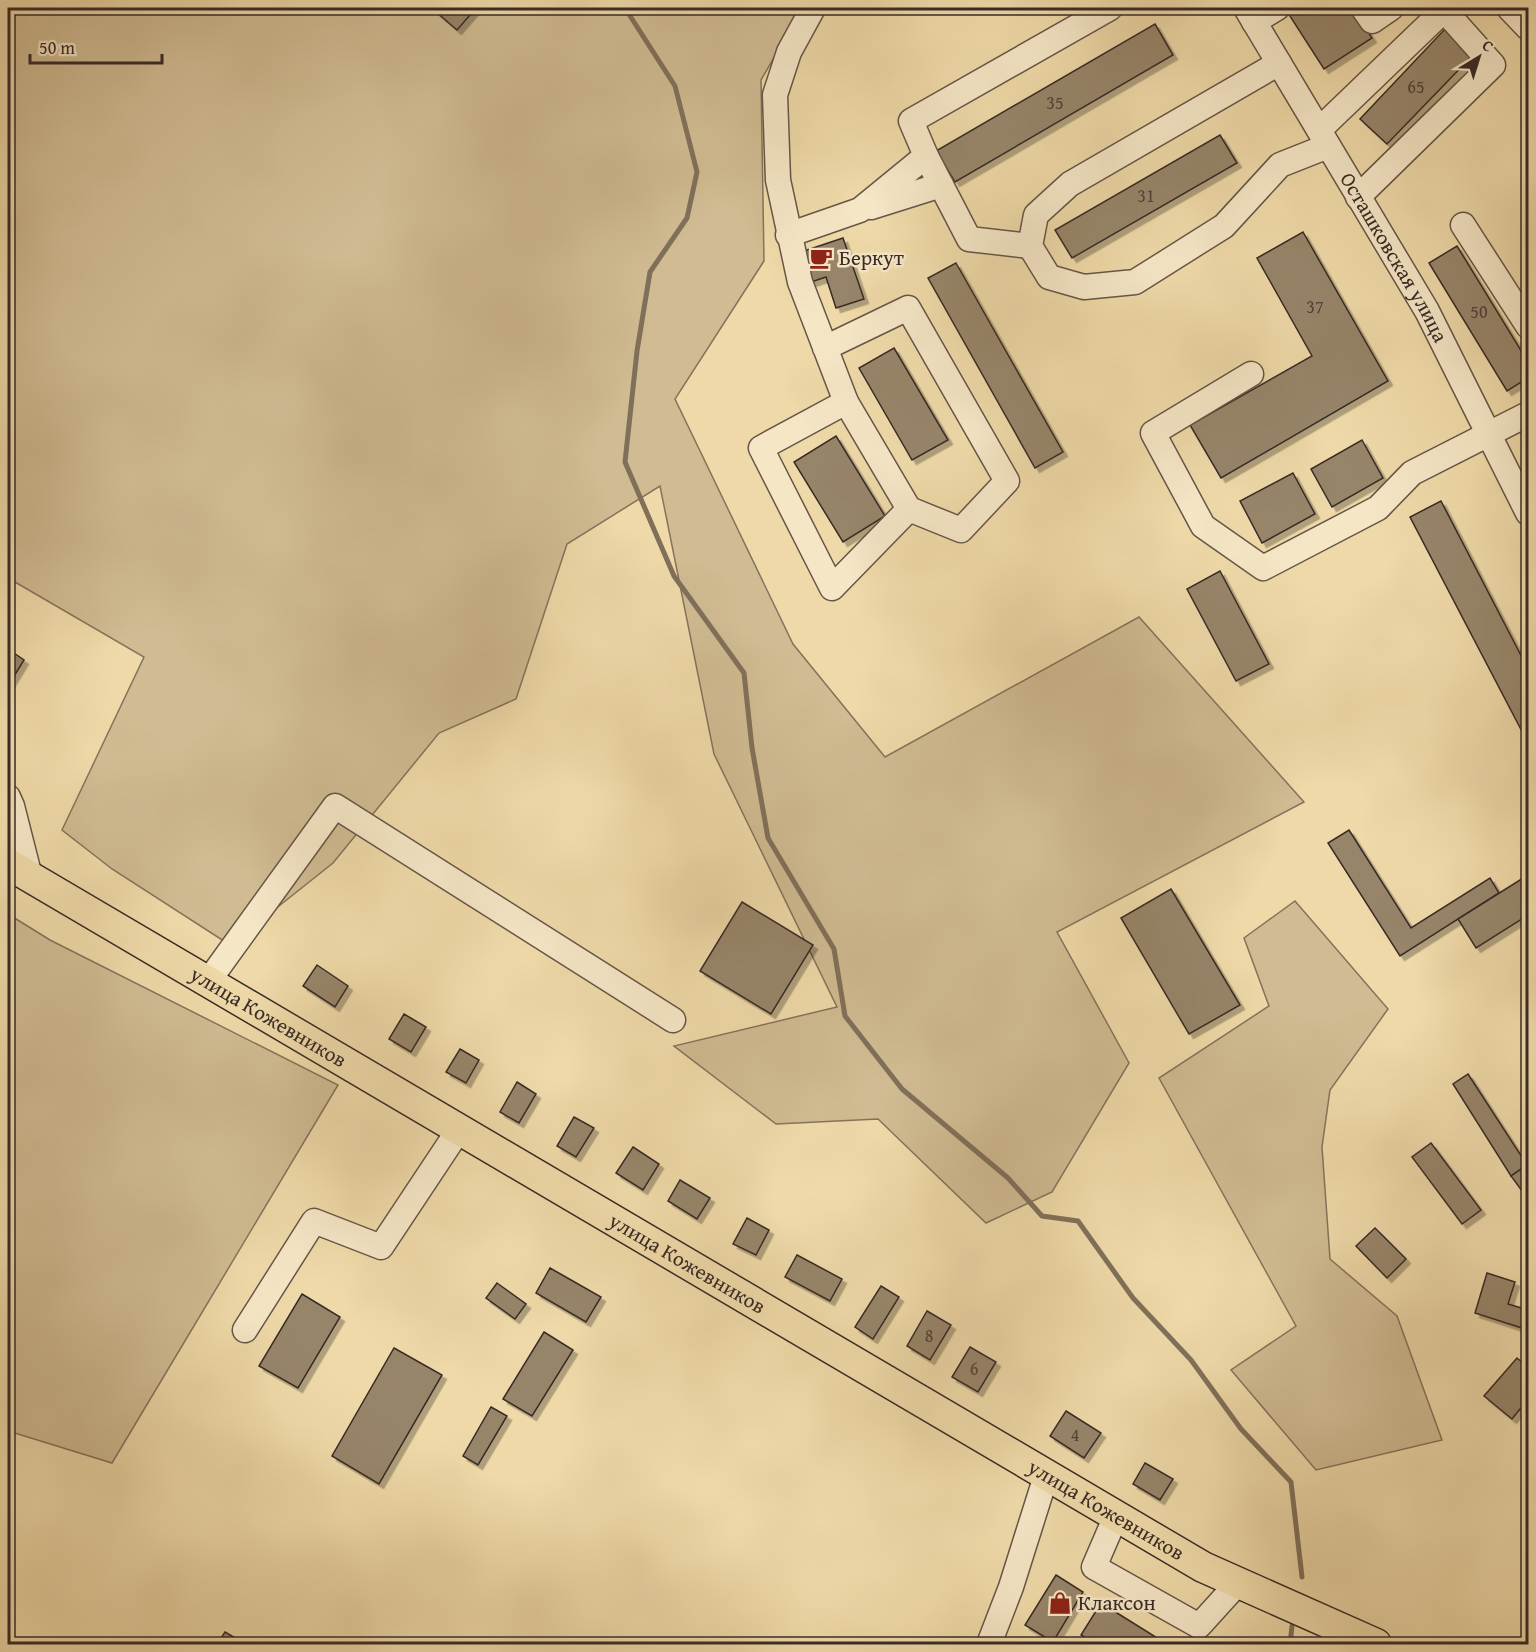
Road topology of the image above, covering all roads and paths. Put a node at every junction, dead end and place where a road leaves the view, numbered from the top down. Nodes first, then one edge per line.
1 (813, 8) edge
2 (1110, 8) edge
3 (1277, 8) edge
4 (1363, 8) edge
5 (1391, 8) edge
6 (1509, 8) edge
7 (1445, 9) edge
8 (1250, 15) edge
9 (1528, 28) edge
10 (1279, 63) junction
11 (1323, 138) junction
12 (927, 156) junction
13 (941, 185) junction
14 (1358, 196) junction
15 (860, 210) junction
16 (1463, 225) dead end
17 (788, 235) junction
18 (1030, 246) junction
19 (1528, 326) edge
20 (825, 348) junction
21 (1251, 374) dead end
22 (846, 402) junction
23 (1528, 414) edge
24 (1489, 435) junction
25 (909, 509) junction
26 (1528, 513) edge
27 (8, 797) edge
28 (19, 871) edge
29 (207, 983) junction
30 (673, 1020) dead end
31 (458, 1131) junction
32 (245, 1330) dead end
33 (1046, 1476) junction
34 (1116, 1516) junction
35 (1238, 1583) junction
36 (989, 1644) edge
37 (1376, 1644) edge

1 - 17 street
2 - 12 street
3 - 8 street
4 - 5 street
6 - 9 street
7 - 11 street
7 - 14 street
8 - 10 street, Осташковская улица
10 - 11 street, Осташковская улица
10 - 18 street
11 - 14 street, Осташковская улица
11 - 18 street
12 - 13 street
12 - 15 street
13 - 15 street
13 - 18 street
14 - 24 street, Осташковская улица
15 - 17 street
16 - 19 street
17 - 20 street
20 - 22 street
20 - 25 street
21 - 24 street
22 - 25 street
22 - 25 street
23 - 24 street
24 - 26 street, Осташковская улица
27 - 28 street
28 - 29 main road, улица Кожевников
29 - 30 street
29 - 31 main road, улица Кожевников
31 - 32 street
31 - 33 main road, улица Кожевников
33 - 34 main road, улица Кожевников
33 - 36 street
34 - 35 main road, улица Кожевников
34 - 35 street
35 - 37 main road, улица Кожевников

